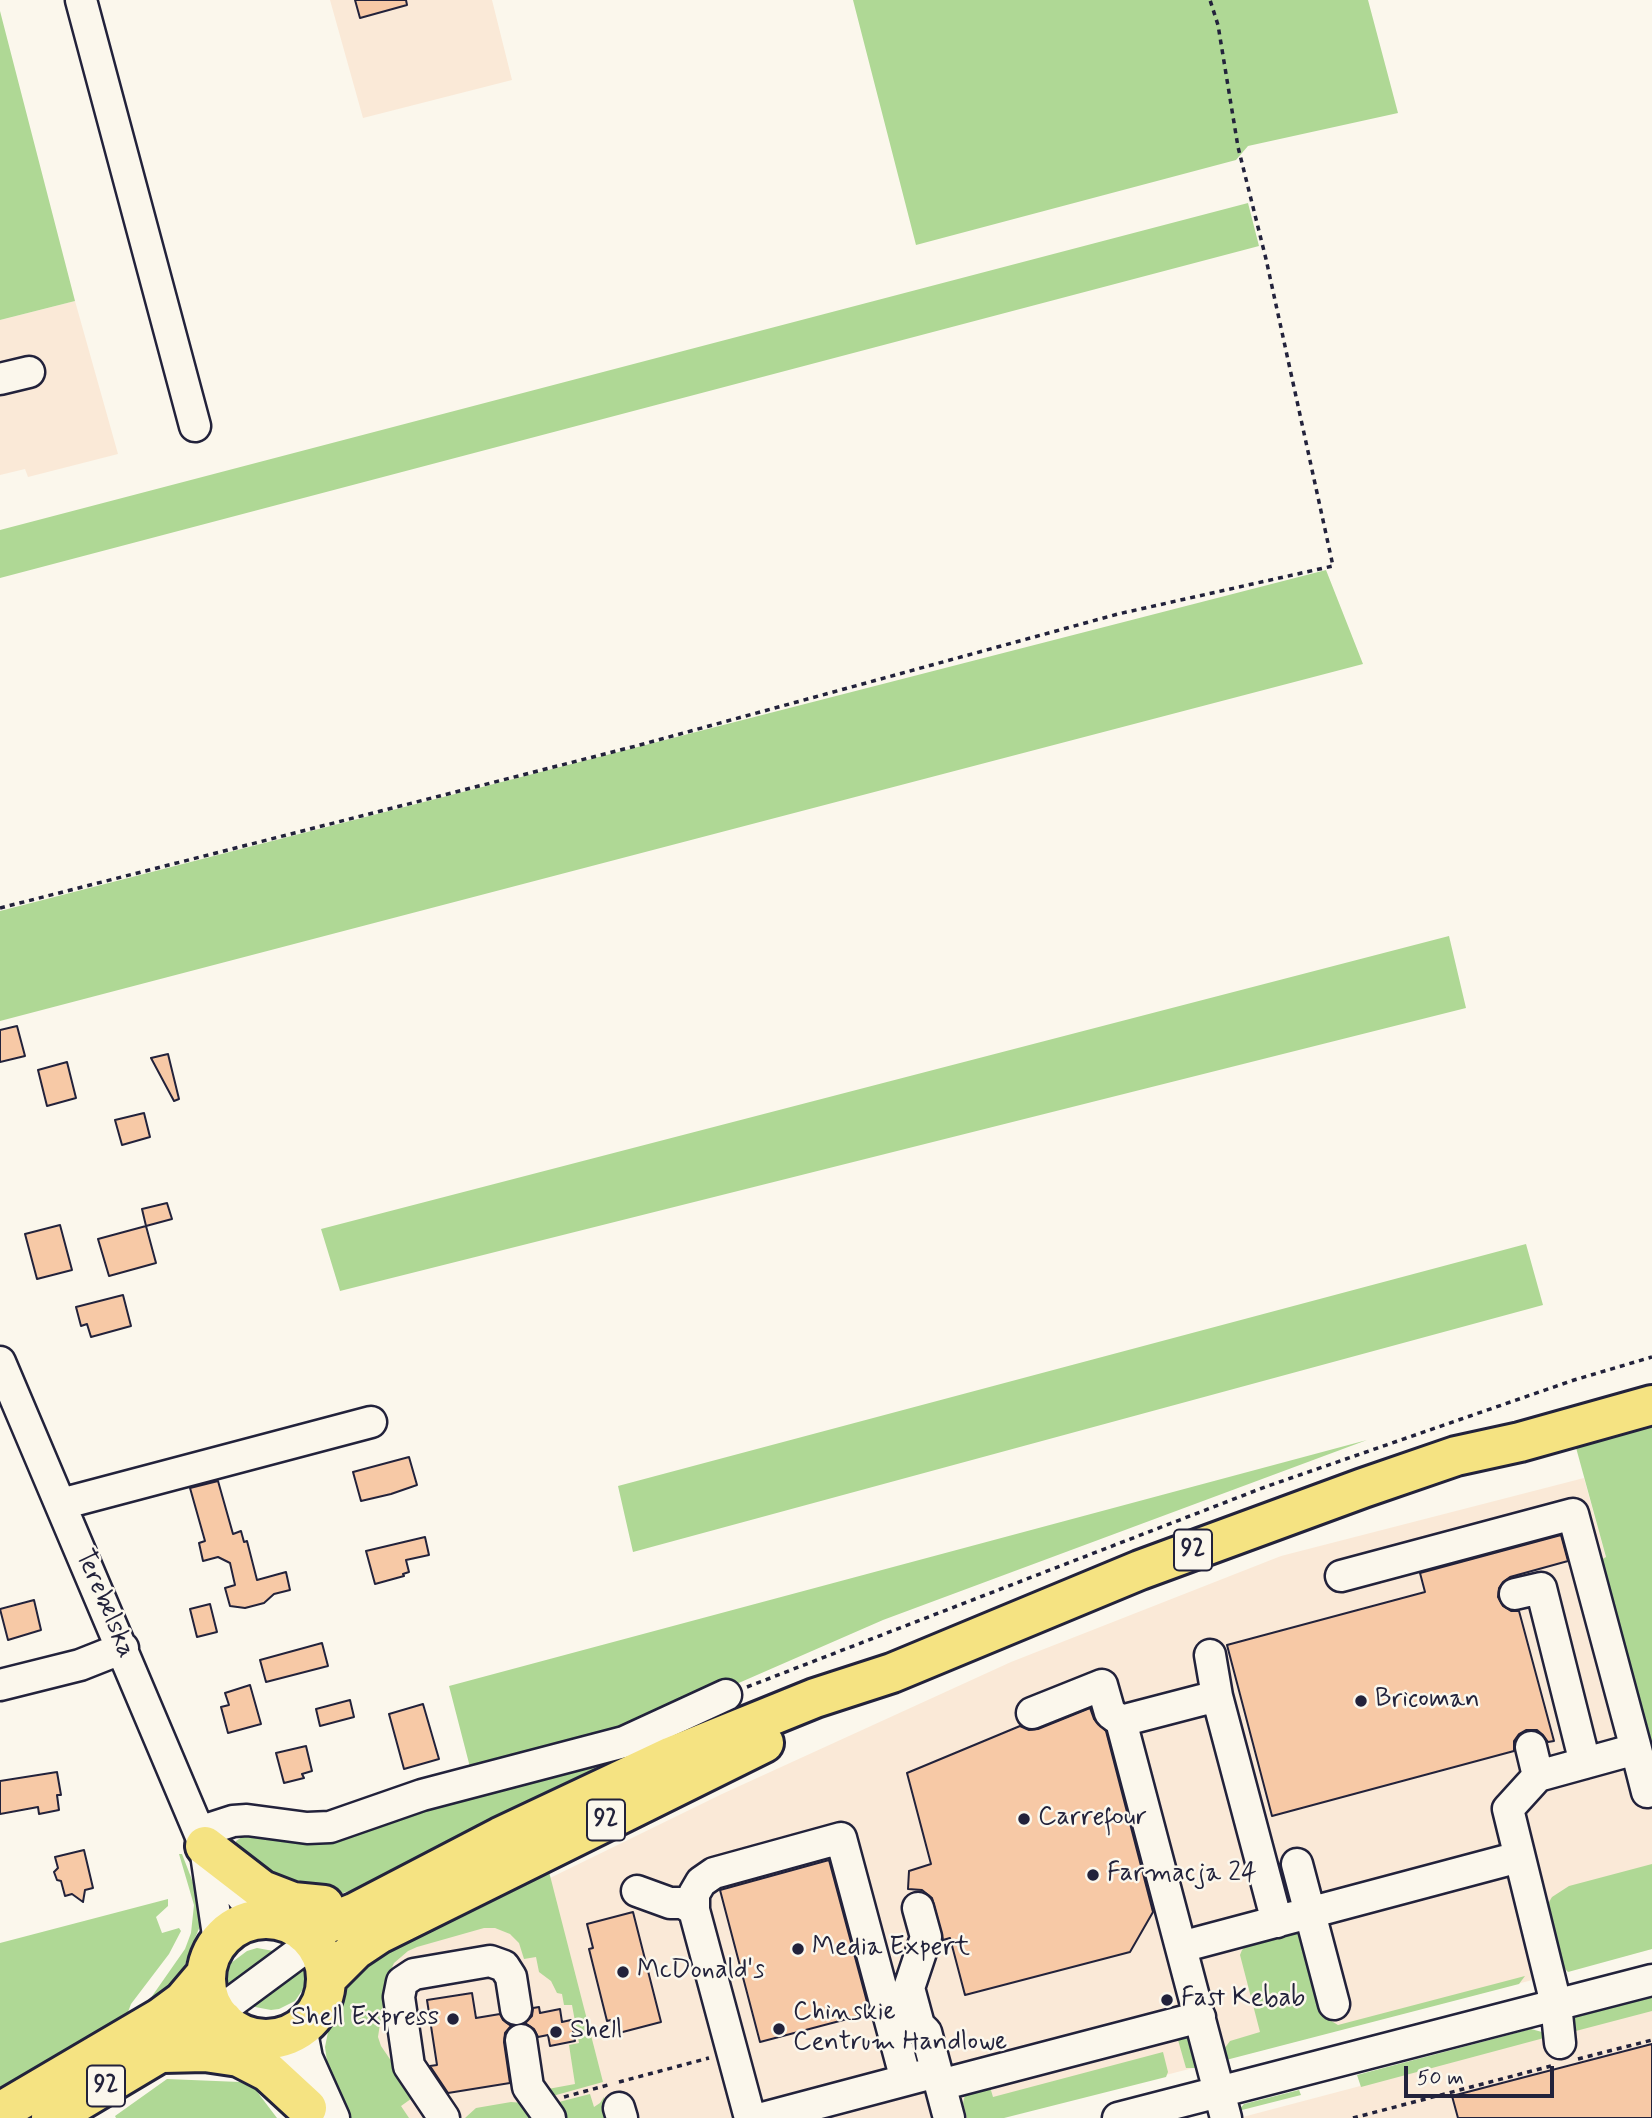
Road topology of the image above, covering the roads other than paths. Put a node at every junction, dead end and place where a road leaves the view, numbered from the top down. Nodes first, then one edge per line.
1 (81, 0) edge
2 (29, 372) dead end
3 (0, 379) edge
4 (195, 426) dead end
5 (0, 1362) edge
6 (1652, 1380) edge
7 (1652, 1405) edge
8 (371, 1422) dead end
9 (1456, 1456) junction
10 (61, 1504) junction
11 (1341, 1576) dead end
12 (1515, 1594) dead end
13 (123, 1648) junction
14 (1210, 1655) dead end
15 (892, 1673) junction
16 (0, 1685) edge
17 (726, 1695) dead end
18 (1217, 1696) junction
19 (1032, 1713) dead end
20 (1121, 1721) junction
21 (1531, 1747) dead end
22 (1636, 1749) junction
23 (1585, 1763) junction
24 (1538, 1776) junction
25 (1652, 1791) edge
26 (202, 1839) junction
27 (1519, 1857) junction
28 (1297, 1864) dead end
29 (638, 1891) dead end
30 (384, 1896) junction
31 (682, 1906) junction
32 (918, 1908) dead end
33 (1310, 1912) junction
34 (262, 1921) junction
35 (1277, 1922) junction
36 (308, 1937) junction
37 (1181, 1947) junction
38 (212, 1958) junction
39 (327, 1978) junction
40 (1652, 1980) edge
41 (1335, 2004) dead end
42 (1556, 2004) junction
43 (516, 2009) dead end
44 (220, 2017) junction
45 (1200, 2017) junction
46 (286, 2032) junction
47 (521, 2040) dead end
48 (161, 2053) junction
49 (1563, 2056) road end
50 (939, 2078) junction
51 (906, 2080) junction
52 (1223, 2105) edge
53 (552, 2109) edge
54 (0, 2112) edge
55 (318, 2115) edge
56 (51, 2118) edge
57 (444, 2118) edge
58 (750, 2118) edge
59 (763, 2118) edge
60 (949, 2118) edge
61 (1118, 2118) edge

1 - 4 street
2 - 3 street
5 - 10 street, Terebelska
6 - 9 main road, 92
7 - 9 main road, 92
8 - 10 street
9 - 15 main road, 92
10 - 13 street, Terebelska
11 - 22 street
12 - 23 street
13 - 16 street
13 - 26 street, Terebelska
14 - 18 street
15 - 30 main road, 92
15 - 39 main road, 92
17 - 26 street
18 - 20 street
18 - 35 street
19 - 20 street
20 - 37 street
21 - 24 street
22 - 23 street
22 - 25 street
23 - 24 street
24 - 27 street
26 - 30 main road
26 - 34 street, Terebelska
26 - 38 street, Terebelska
27 - 33 street
27 - 42 street
28 - 33 street
29 - 31 street
30 - 36 main road, 92
31 - 51 street
31 - 58 street
32 - 50 street
33 - 35 street
33 - 41 street
34 - 36 main road
34 - 38 main road, 92
35 - 37 street
36 - 39 main road
36 - 44 street
37 - 45 street
38 - 44 main road
38 - 54 main road, 92
39 - 46 main road, 92
40 - 42 street
42 - 49 street
42 - 52 street
43 - 57 street
44 - 46 main road
44 - 48 main road, 92
45 - 50 street
45 - 52 street
46 - 55 street
47 - 53 street
48 - 55 main road
48 - 56 main road, 92
50 - 51 street
50 - 60 street
51 - 59 street
52 - 61 street

